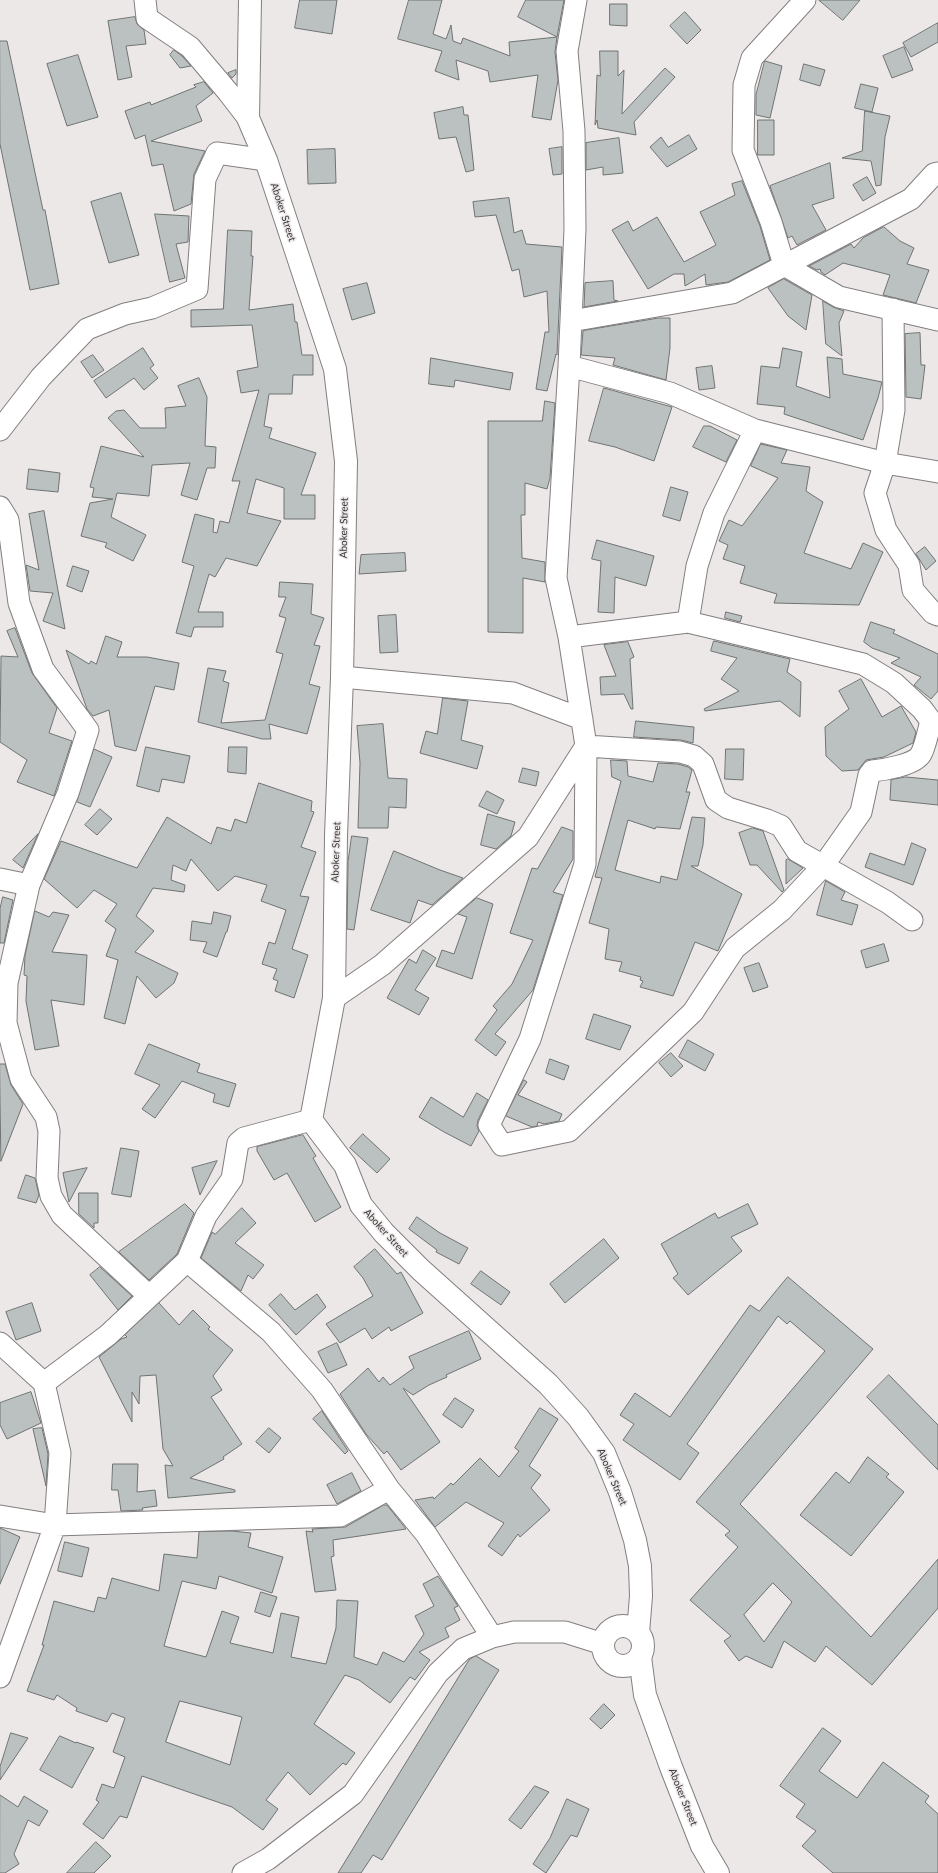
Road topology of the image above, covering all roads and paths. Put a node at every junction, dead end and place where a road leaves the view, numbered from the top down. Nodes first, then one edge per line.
1 (145, 0) edge
2 (250, 0) edge
3 (576, 0) edge
4 (805, 0) edge
5 (248, 118) junction
6 (266, 160) junction
7 (938, 173) edge
8 (784, 265) junction
9 (893, 309) junction
10 (938, 320) edge
11 (571, 321) junction
12 (569, 366) junction
13 (0, 430) edge
14 (755, 430) junction
15 (885, 463) junction
16 (938, 472) edge
17 (0, 506) edge
18 (938, 615) edge
19 (688, 622) junction
20 (569, 637) junction
21 (342, 677) junction
22 (582, 719) junction
23 (935, 720) edge
24 (586, 746) junction
25 (823, 866) junction
26 (0, 879) edge
27 (29, 885) junction
28 (912, 920) dead end
29 (334, 998) junction
30 (311, 1120) junction
31 (187, 1261) junction
32 (149, 1296) junction
33 (0, 1343) edge
34 (44, 1383) junction
35 (389, 1489) junction
36 (0, 1516) edge
37 (55, 1525) junction
38 (629, 1630) junction
39 (492, 1637) junction
40 (603, 1644) junction
41 (640, 1657) junction
42 (617, 1665) junction
43 (0, 1677) edge
44 (645, 1695) junction
45 (243, 1873) edge
46 (718, 1873) edge

1 - 5 street
2 - 5 main road, Aboker Street
3 - 11 street
4 - 8 street
5 - 6 main road, Aboker Street
6 - 13 street
6 - 21 main road, Aboker Street
7 - 8 street
8 - 9 street
8 - 11 street
9 - 10 street
9 - 15 street
11 - 12 street
12 - 14 street
12 - 20 street
14 - 15 street
14 - 19 street
15 - 16 street
15 - 18 street
17 - 27 street
19 - 20 street
19 - 23 street
20 - 22 street
21 - 22 street
21 - 29 main road, Aboker Street
22 - 24 street
23 - 25 street
24 - 25 street
24 - 25 street
24 - 29 street
25 - 28 street
26 - 27 street
27 - 32 street
29 - 30 main road, Aboker Street
30 - 31 street
30 - 38 main road, Aboker Street
31 - 32 street
31 - 35 street
32 - 34 street
33 - 34 street
34 - 37 street
35 - 37 street
35 - 39 street
36 - 37 street
37 - 43 street
38 - 40 main road
38 - 41 main road
39 - 40 street
39 - 45 street
40 - 42 main road
41 - 42 main road
41 - 44 main road
42 - 44 main road
44 - 46 main road, Aboker Street

